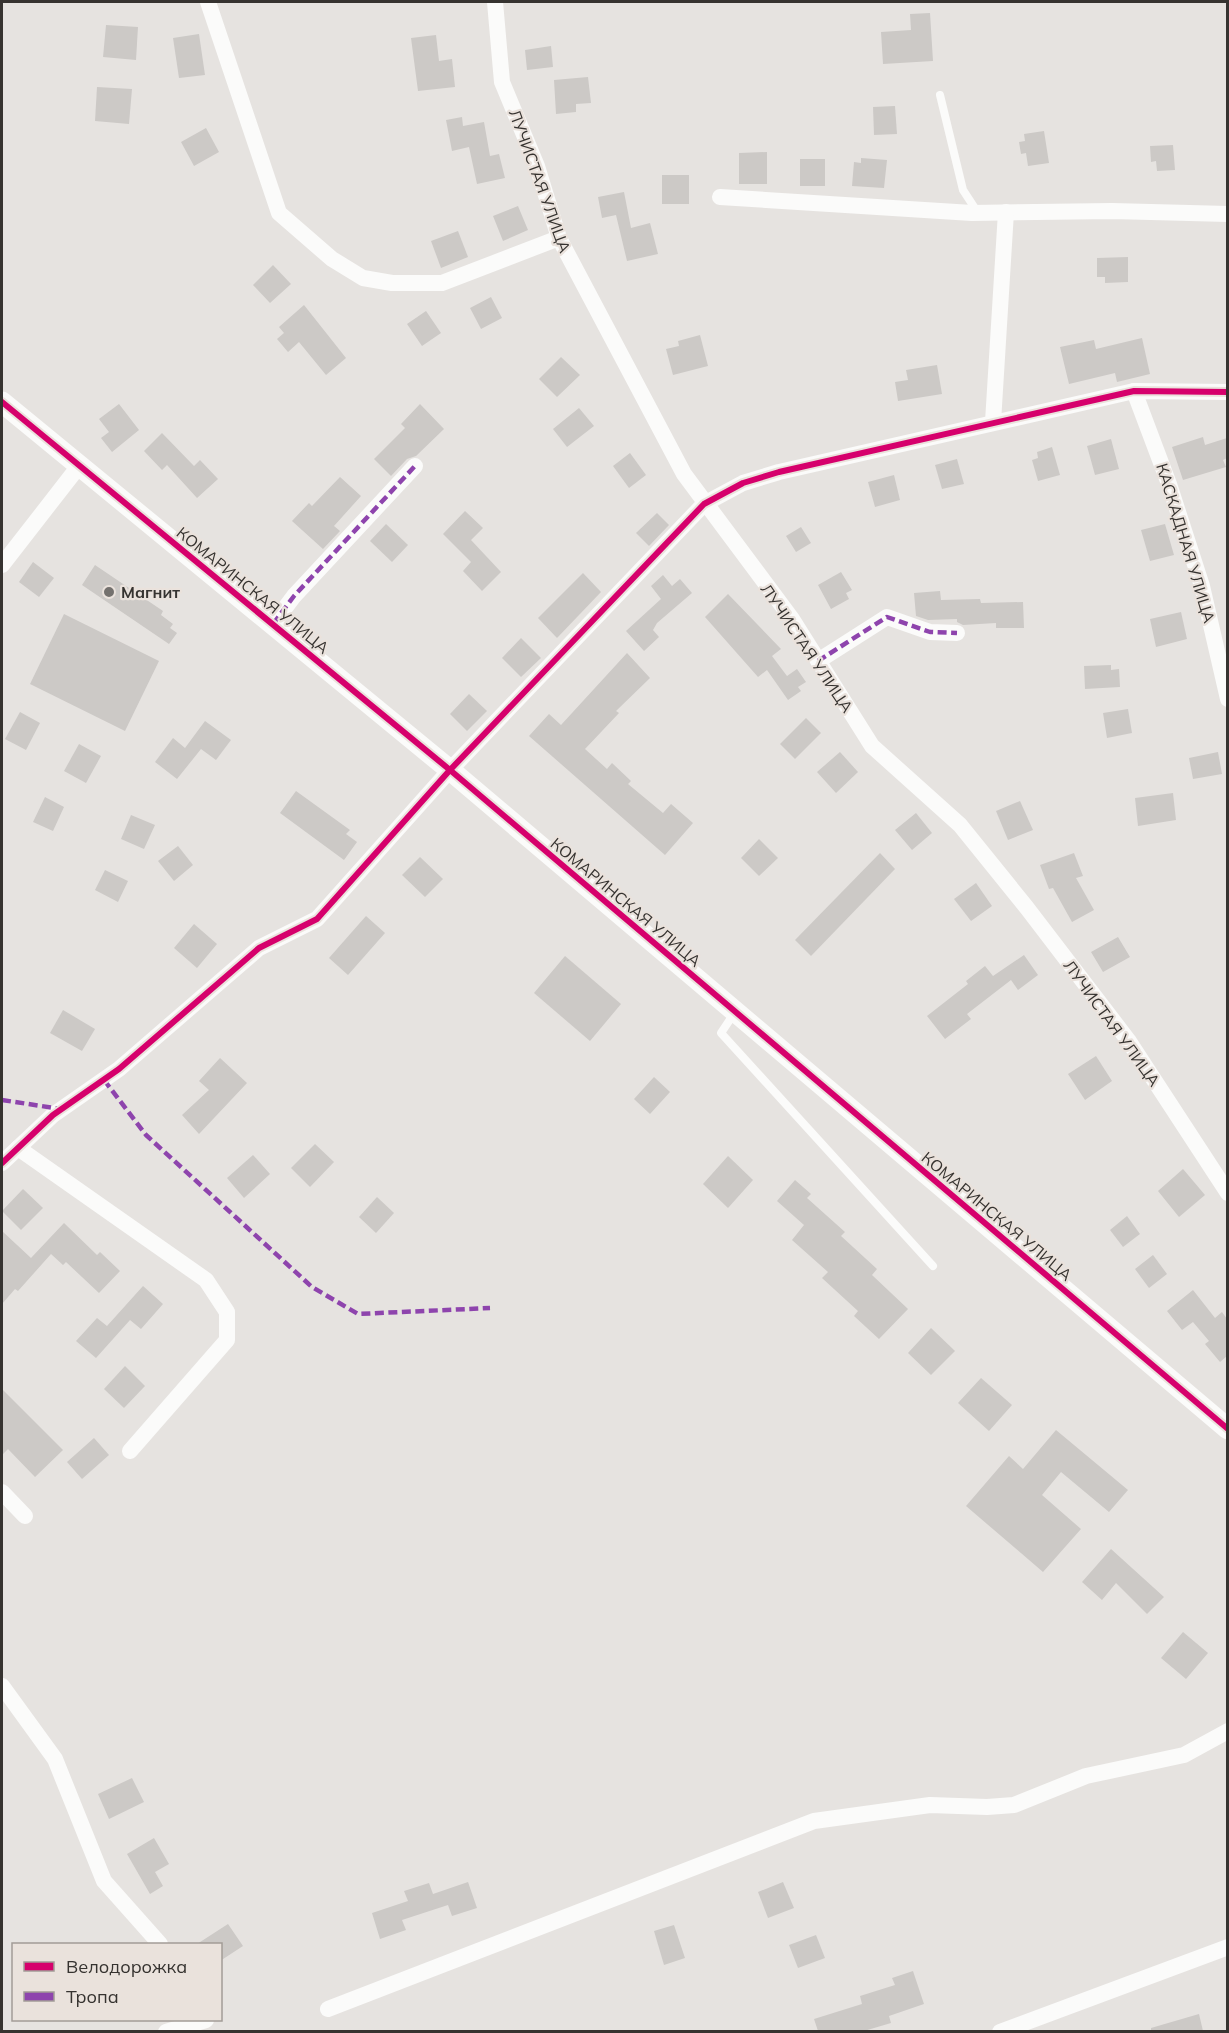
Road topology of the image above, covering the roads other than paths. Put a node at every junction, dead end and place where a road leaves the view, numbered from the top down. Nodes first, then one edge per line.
1 (208, 2) edge
2 (495, 2) edge
3 (940, 94) dead end
4 (720, 197) dead end
5 (1006, 212) junction
6 (978, 213) junction
7 (1227, 214) edge
8 (559, 238) junction
9 (1134, 391) junction
10 (1227, 392) edge
11 (2, 402) edge
12 (993, 422) junction
13 (79, 466) junction
14 (415, 466) dead end
15 (704, 504) junction
16 (2, 565) edge
17 (273, 624) junction
18 (957, 633) dead end
19 (818, 661) junction
20 (1227, 699) edge
21 (450, 770) junction
22 (735, 1011) junction
23 (18, 1148) junction
24 (2, 1163) edge
25 (1227, 1193) edge
26 (933, 1266) dead end
27 (1227, 1429) edge
28 (129, 1451) dead end
29 (2, 1492) edge
30 (24, 1516) dead end
31 (2, 1686) edge
32 (1227, 1731) edge
33 (159, 1943) edge
34 (1227, 1947) edge
35 (328, 2009) dead end
36 (200, 2021) edge
37 (166, 2031) edge
38 (1000, 2031) edge

1 - 8 street
2 - 8 street, ЛУЧИСТАЯ УЛИЦА
3 - 6 lane
4 - 6 street
5 - 6 street
5 - 7 street
5 - 12 street
8 - 15 street, ЛУЧИСТАЯ УЛИЦА
9 - 10 street
9 - 12 street
9 - 20 street, КАСКАДНАЯ УЛИЦА
11 - 13 street, КОМАРИНСКАЯ УЛИЦА
12 - 15 street
13 - 16 street
13 - 17 street, КОМАРИНСКАЯ УЛИЦА
14 - 17 street
15 - 19 street, ЛУЧИСТАЯ УЛИЦА
15 - 21 street
17 - 21 street, КОМАРИНСКАЯ УЛИЦА
18 - 19 street
19 - 25 street, ЛУЧИСТАЯ УЛИЦА
21 - 22 street, КОМАРИНСКАЯ УЛИЦА
21 - 23 street
22 - 26 lane
22 - 27 street, КОМАРИНСКАЯ УЛИЦА
23 - 24 street
23 - 28 street
29 - 30 street
31 - 33 street
32 - 35 street
34 - 38 street
36 - 37 street

